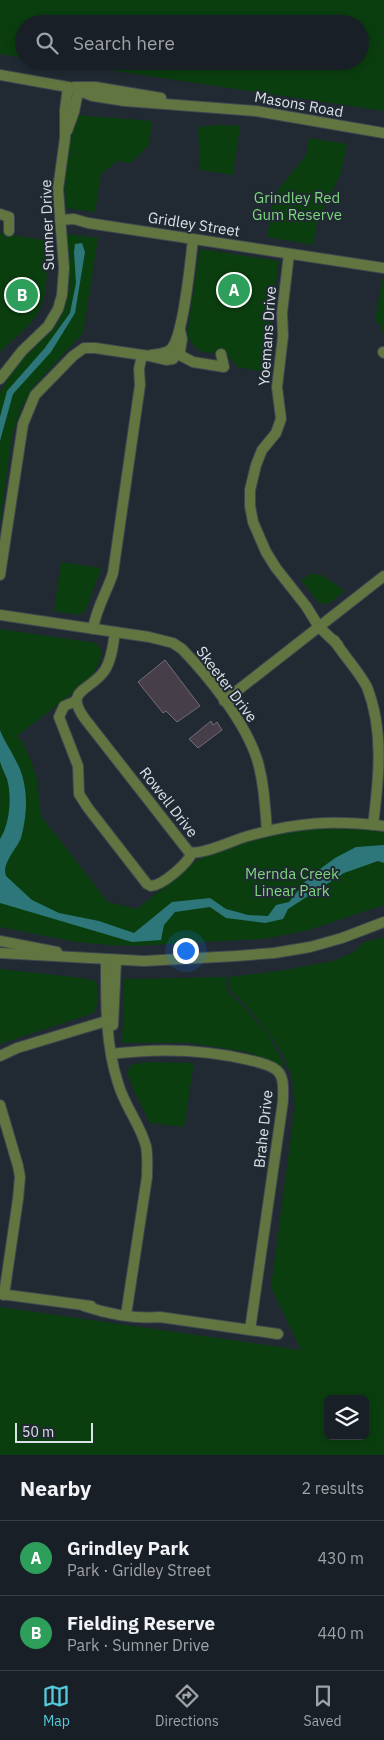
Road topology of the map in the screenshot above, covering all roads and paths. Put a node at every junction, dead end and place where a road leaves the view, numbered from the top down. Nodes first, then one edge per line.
1 (0, 75) edge
2 (68, 87) junction
3 (79, 89) junction
4 (384, 132) edge
5 (65, 138) junction
6 (0, 214) edge
7 (61, 224) junction
8 (9, 231) dead end
9 (194, 240) junction
10 (290, 254) junction
11 (384, 268) edge
12 (174, 353) junction
13 (222, 354) dead end
14 (145, 355) junction
15 (1, 376) edge
16 (0, 575) edge
17 (384, 576) edge
18 (0, 615) edge
19 (321, 624) junction
20 (96, 629) junction
21 (115, 632) junction
22 (76, 701) junction
23 (224, 701) junction
24 (373, 825) junction
25 (384, 826) edge
26 (267, 831) junction
27 (192, 853) junction
28 (384, 922) edge
29 (0, 941) edge
30 (0, 953) edge
31 (87, 958) junction
32 (111, 960) junction
33 (109, 1020) junction
34 (111, 1054) junction
35 (0, 1056) edge
36 (0, 1105) edge
37 (2, 1295) edge
38 (127, 1312) junction
39 (250, 1330) junction
40 (278, 1334) dead end

1 - 2 street, Masons Road
2 - 3 street, Masons Road
2 - 5 street, Sumner Drive
3 - 4 street, Masons Road
3 - 5 street, Sumner Drive
5 - 7 street, Sumner Drive
6 - 8 street
7 - 9 street, Gridley Street
7 - 15 street, Sumner Drive
9 - 10 street, Gridley Street
9 - 12 street
10 - 11 street, Gridley Street
10 - 19 street, Yoemans Drive
12 - 13 street
12 - 14 street
14 - 16 street
14 - 20 street
17 - 19 street
18 - 20 street, Skeeter Drive
19 - 23 street
19 - 24 street, Yoemans Drive
20 - 21 street, Skeeter Drive
21 - 22 street
21 - 23 street, Skeeter Drive
22 - 27 street, Rowell Drive
22 - 27 street
23 - 26 street, Skeeter Drive
24 - 25 street, Rowell Drive
24 - 26 street, Rowell Drive
26 - 27 street, Rowell Drive
28 - 32 street
29 - 31 street
30 - 31 street
31 - 32 street
32 - 33 street
33 - 34 street
33 - 35 street
34 - 38 street
34 - 39 street, Brahe Drive
36 - 37 street
37 - 38 street
38 - 39 street
39 - 40 street

